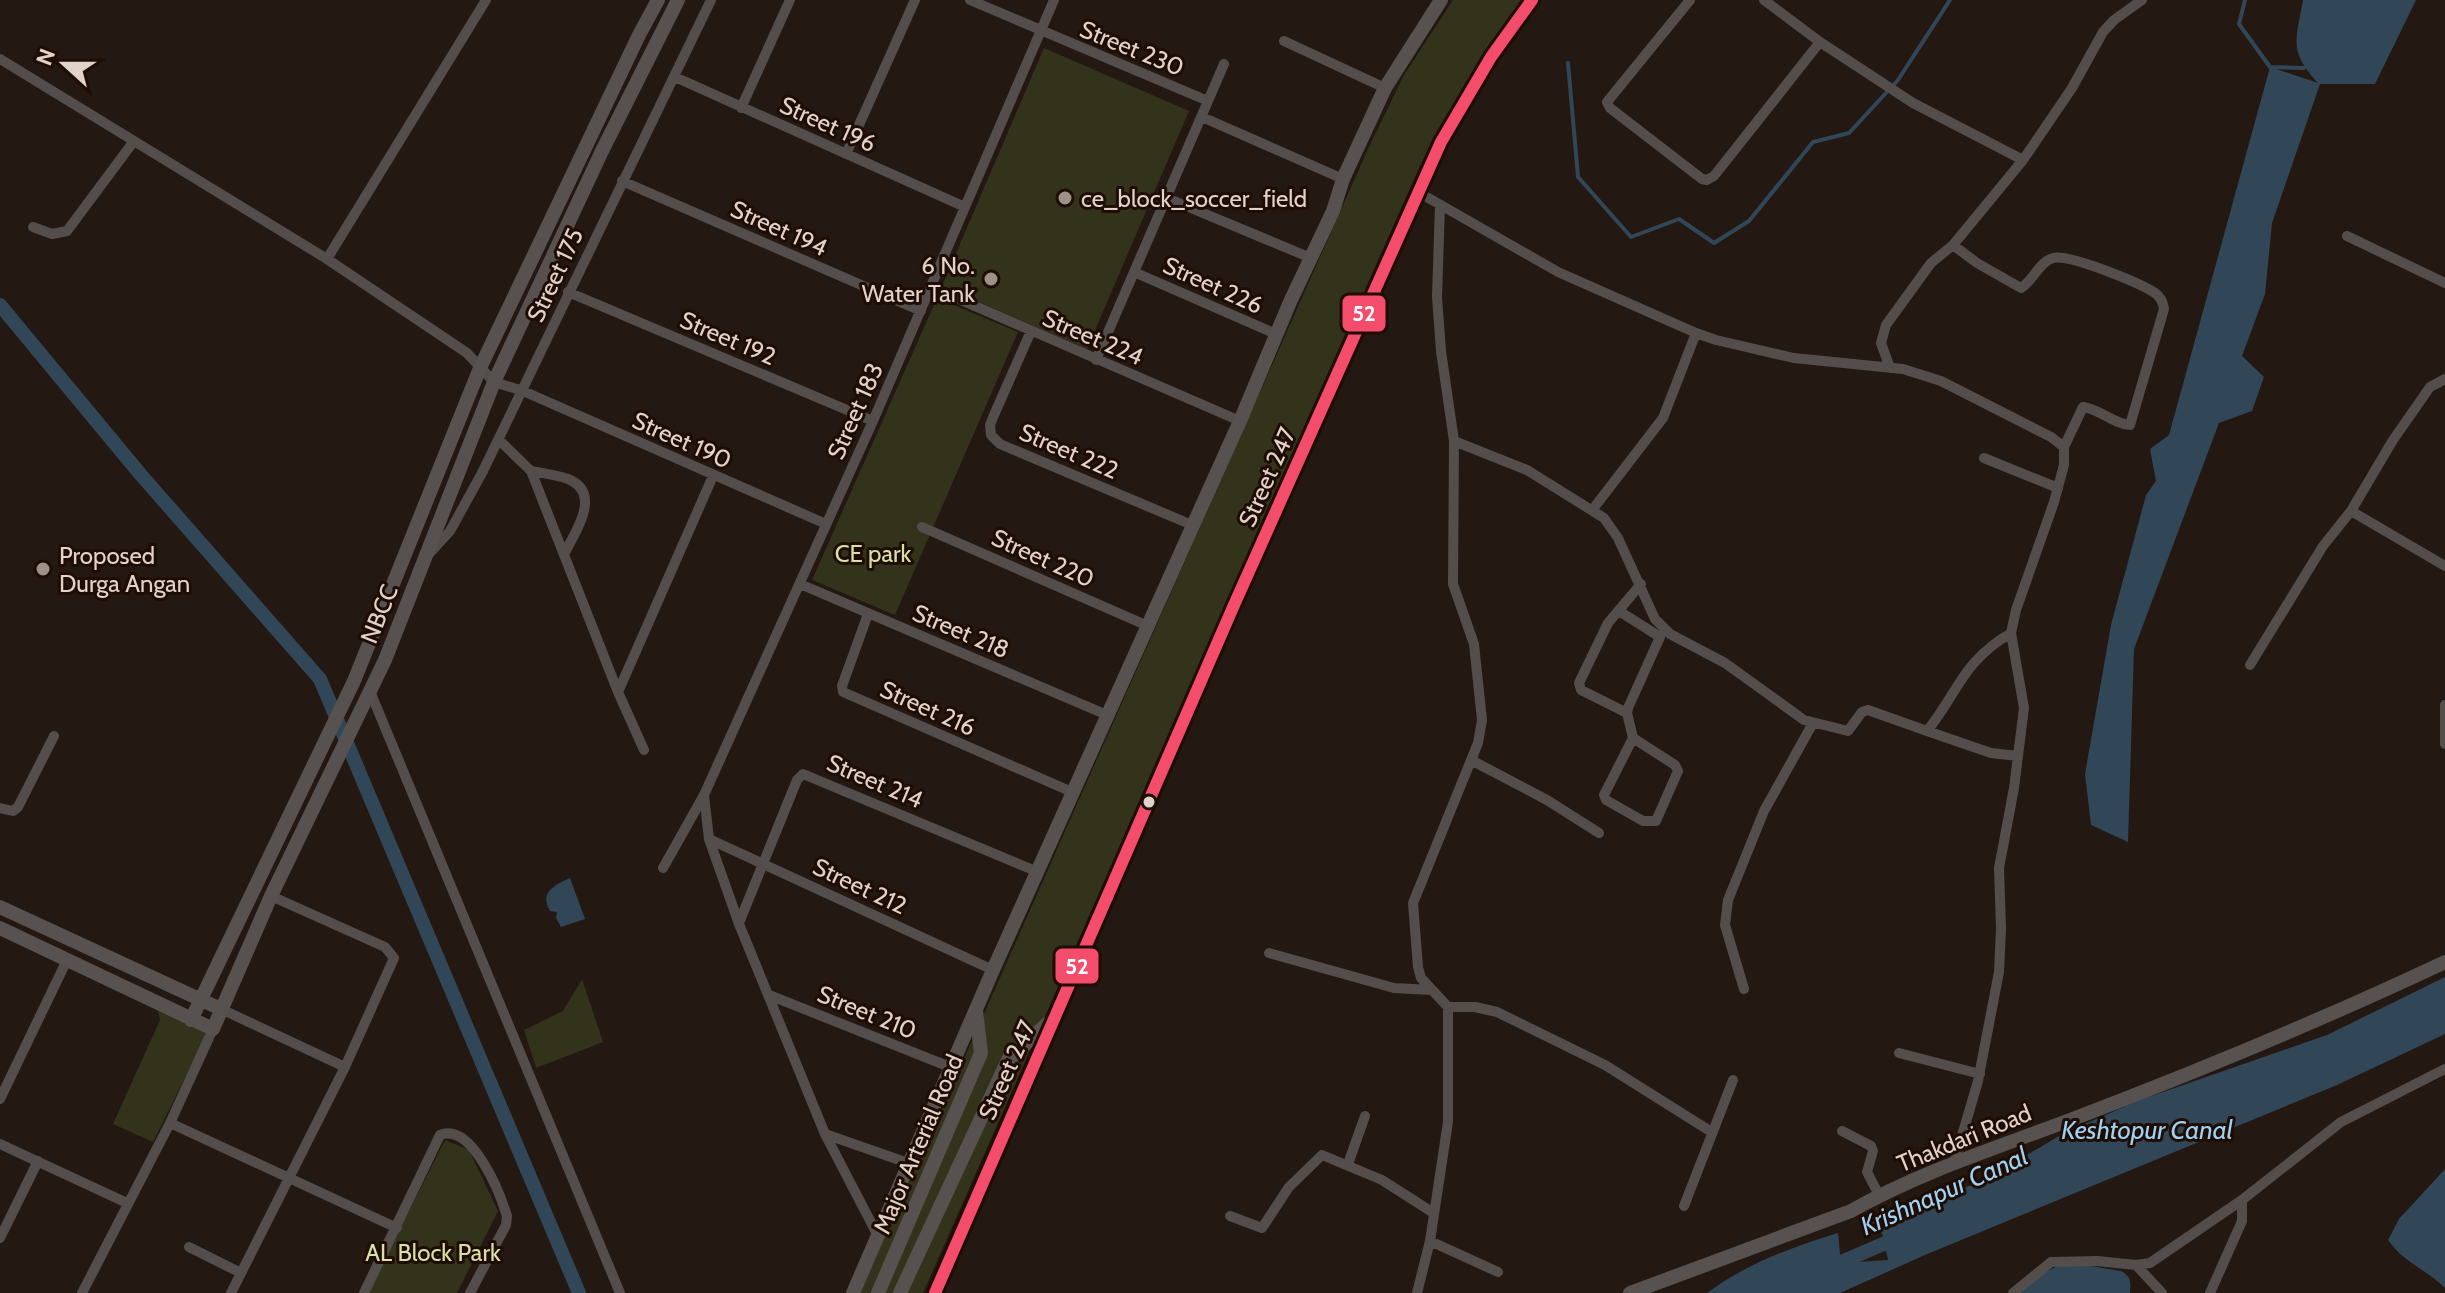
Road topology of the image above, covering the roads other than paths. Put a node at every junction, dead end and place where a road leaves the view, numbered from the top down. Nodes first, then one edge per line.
1 (486, 0) edge
2 (658, 0) edge
3 (678, 0) edge
4 (711, 0) edge
5 (790, 0) edge
6 (915, 0) edge
7 (970, 0) edge
8 (1054, 0) edge
9 (1441, 0) edge
10 (1532, 0) edge
11 (1690, 0) edge
12 (1764, 0) edge
13 (2142, 0) edge
14 (1040, 31) junction
15 (1284, 41) dead end
16 (1820, 42) junction
17 (0, 59) edge
18 (1224, 64) dead end
19 (675, 77) junction
20 (1385, 88) junction
21 (1208, 101) junction
22 (741, 108) junction
23 (1202, 117) junction
24 (134, 141) junction
25 (846, 154) junction
26 (2023, 160) junction
27 (1343, 179) junction
28 (622, 181) junction
29 (1418, 192) junction
30 (1167, 198) junction
31 (1440, 205) junction
32 (965, 207) junction
33 (33, 227) dead end
34 (2347, 236) dead end
35 (1953, 245) junction
36 (1311, 258) junction
37 (327, 259) junction
38 (1134, 272) junction
39 (2445, 283) edge
40 (931, 287) junction
41 (568, 292) junction
42 (921, 311) junction
43 (1031, 331) junction
44 (1696, 333) junction
45 (1276, 334) junction
46 (1096, 360) junction
47 (480, 368) junction
48 (1890, 368) junction
49 (2445, 379) edge
50 (494, 382) junction
51 (523, 391) junction
52 (873, 421) junction
53 (1240, 421) junction
54 (499, 440) junction
55 (1454, 441) junction
56 (2064, 447) junction
57 (1984, 458) dead end
58 (531, 471) junction
59 (713, 476) junction
60 (2058, 488) junction
61 (1593, 509) junction
62 (2351, 511) junction
63 (826, 524) junction
64 (1192, 525) junction
65 (922, 527) dead end
66 (564, 554) junction
67 (424, 559) junction
68 (2445, 566) edge
69 (800, 584) junction
70 (1641, 584) junction
71 (1619, 611) junction
72 (868, 614) junction
73 (1148, 626) junction
74 (2011, 633) junction
75 (2250, 665) dead end
76 (618, 692) junction
77 (368, 693) junction
78 (2445, 705) edge
79 (340, 712) junction
80 (1627, 713) junction
81 (1107, 715) junction
82 (353, 723) junction
83 (1813, 723) junction
84 (1927, 731) junction
85 (54, 736) dead end
86 (1633, 738) junction
87 (2445, 744) edge
88 (644, 750) dead end
89 (2018, 756) junction
90 (1471, 760) junction
91 (1072, 792) junction
92 (704, 795) junction
93 (0, 808) edge
94 (1599, 833) dead end
95 (709, 839) junction
96 (763, 862) junction
97 (663, 868) dead end
98 (1038, 872) junction
99 (271, 896) junction
100 (0, 907) edge
101 (739, 924) junction
102 (0, 928) edge
103 (1269, 953) dead end
104 (67, 960) junction
105 (2445, 962) edge
106 (993, 970) junction
107 (1744, 989) dead end
108 (1431, 990) junction
109 (769, 995) junction
110 (201, 1000) junction
111 (1448, 1007) junction
112 (221, 1009) junction
113 (976, 1009) junction
114 (1054, 1017) junction
115 (191, 1020) junction
116 (213, 1029) junction
117 (1899, 1053) dead end
118 (345, 1067) junction
119 (950, 1067) junction
120 (2445, 1069) edge
121 (1980, 1074) junction
122 (1733, 1080) dead end
123 (0, 1099) edge
124 (1365, 1116) dead end
125 (170, 1123) junction
126 (1710, 1131) junction
127 (1842, 1131) dead end
128 (825, 1134) junction
129 (0, 1144) edge
130 (38, 1161) junction
131 (908, 1163) junction
132 (1954, 1163) junction
133 (1348, 1164) junction
134 (290, 1178) junction
135 (1879, 1195) junction
136 (2242, 1200) junction
137 (127, 1203) junction
138 (1684, 1206) dead end
139 (1432, 1212) junction
140 (1230, 1216) dead end
141 (397, 1228) junction
142 (877, 1234) junction
143 (0, 1238) edge
144 (1430, 1241) junction
145 (189, 1247) dead end
146 (2136, 1265) junction
147 (1498, 1272) dead end
148 (241, 1273) junction
149 (82, 1293) edge
150 (231, 1293) edge
151 (364, 1293) edge
152 (470, 1293) edge
153 (620, 1293) edge
154 (853, 1293) edge
155 (878, 1293) edge
156 (900, 1293) edge
157 (935, 1293) edge
158 (1417, 1293) edge
159 (1630, 1293) edge
160 (2013, 1293) edge
161 (2162, 1293) edge
162 (2210, 1293) edge

1 - 37 street
2 - 47 street
3 - 50 street, NBCC
4 - 19 street, Street 175
5 - 22 street
6 - 25 street
7 - 14 street, Street 230
8 - 14 street, Street 183
9 - 20 street, Street 247
10 - 29 street, Street 247
11 - 16 street
12 - 16 street
13 - 26 street
14 - 21 street, Street 230
14 - 32 street, Street 183
15 - 20 street
16 - 26 street
17 - 24 street
18 - 21 street
19 - 22 street, Street 196
19 - 28 street, Street 175
20 - 27 street, Street 247
21 - 23 street
22 - 25 street, Street 196
23 - 27 street
23 - 30 street
24 - 33 street
24 - 37 street
25 - 32 street, Street 196
26 - 35 street
27 - 36 street, Street 247
28 - 41 street, Street 175
28 - 42 street, Street 194
29 - 31 street
29 - 114 street, Street 247
30 - 36 street
30 - 38 street
31 - 44 street
31 - 55 street
32 - 40 street, Street 183
34 - 39 street
35 - 48 street
35 - 56 street
36 - 45 street, Street 247
37 - 47 street
38 - 45 street, Street 226
38 - 46 street
40 - 42 street, Street 183
40 - 43 street, Street 224
41 - 51 street, Street 175
41 - 52 street, Street 192
42 - 52 street, Street 183
43 - 46 street, Street 224
43 - 64 street, Street 222
44 - 48 street
44 - 61 street
45 - 53 street, Street 247
46 - 53 street, Street 224
47 - 50 street
47 - 79 street
48 - 56 street
49 - 62 street
50 - 51 street, Street 190
50 - 67 street, NBCC
51 - 54 street, Street 175
51 - 59 street, Street 190
52 - 63 street, Street 183
53 - 64 street, Street 247
54 - 58 street
54 - 67 street, Street 175
55 - 61 street
55 - 90 street
56 - 60 street
57 - 60 street
58 - 66 street
58 - 66 street
59 - 63 street, Street 190
59 - 76 street
60 - 74 street
61 - 70 street
62 - 68 street
62 - 75 street
63 - 69 street, Street 183
64 - 73 street, Street 247
65 - 73 street, Street 220
66 - 76 street
67 - 77 street, NBCC
69 - 72 street, Street 218
69 - 92 street, Street 183
70 - 71 street
70 - 83 street
71 - 80 street
71 - 80 street
72 - 81 street, Street 218
72 - 91 street, Street 216
73 - 81 street, Street 247
74 - 84 street
74 - 89 street
76 - 88 street
77 - 82 street, NBCC
77 - 153 street
78 - 87 street
79 - 82 street
79 - 110 street
80 - 86 street
81 - 91 street, Street 247
82 - 99 street, NBCC
83 - 84 street
83 - 107 street
84 - 89 street
85 - 93 street
86 - 86 street
89 - 121 street
90 - 94 street
90 - 108 street
91 - 98 street, Street 247
92 - 95 street
92 - 97 street, Street 183
95 - 96 street, Street 212
95 - 101 street
96 - 98 street, Street 214
96 - 101 street, Street 214
96 - 106 street, Street 212
98 - 106 street, Street 247
99 - 112 street, NBCC
99 - 118 street
100 - 110 street
101 - 109 street
102 - 104 street
103 - 108 street
104 - 115 street
104 - 123 street
105 - 132 street, Thakdari Road
106 - 113 street, Street 247
108 - 111 street
109 - 119 street, Street 210
109 - 128 street
110 - 112 street
110 - 115 street
111 - 126 street
111 - 139 street
112 - 116 street, NBCC
112 - 118 street
113 - 119 street, Street 247
113 - 155 street, Major Arterial Road
114 - 156 street, Major Arterial Road
114 - 157 street, Street 247
115 - 116 street
116 - 125 street
117 - 121 street
118 - 134 street
119 - 131 street, Street 247
120 - 136 street
121 - 132 street
122 - 126 street
124 - 133 street
125 - 134 street
125 - 137 street
126 - 138 street
127 - 135 street
128 - 131 street
128 - 142 street
129 - 130 street
130 - 137 street
130 - 143 street
131 - 142 street, Street 247
132 - 135 street, Thakdari Road
133 - 139 street
133 - 140 street
134 - 141 street
134 - 148 street
135 - 159 street, Thakdari Road
136 - 146 street
136 - 162 street
137 - 149 street
139 - 144 street
141 - 151 street
141 - 152 street
142 - 154 street, Street 247
144 - 147 street
144 - 158 street
145 - 148 street
146 - 160 street
146 - 161 street
148 - 150 street

